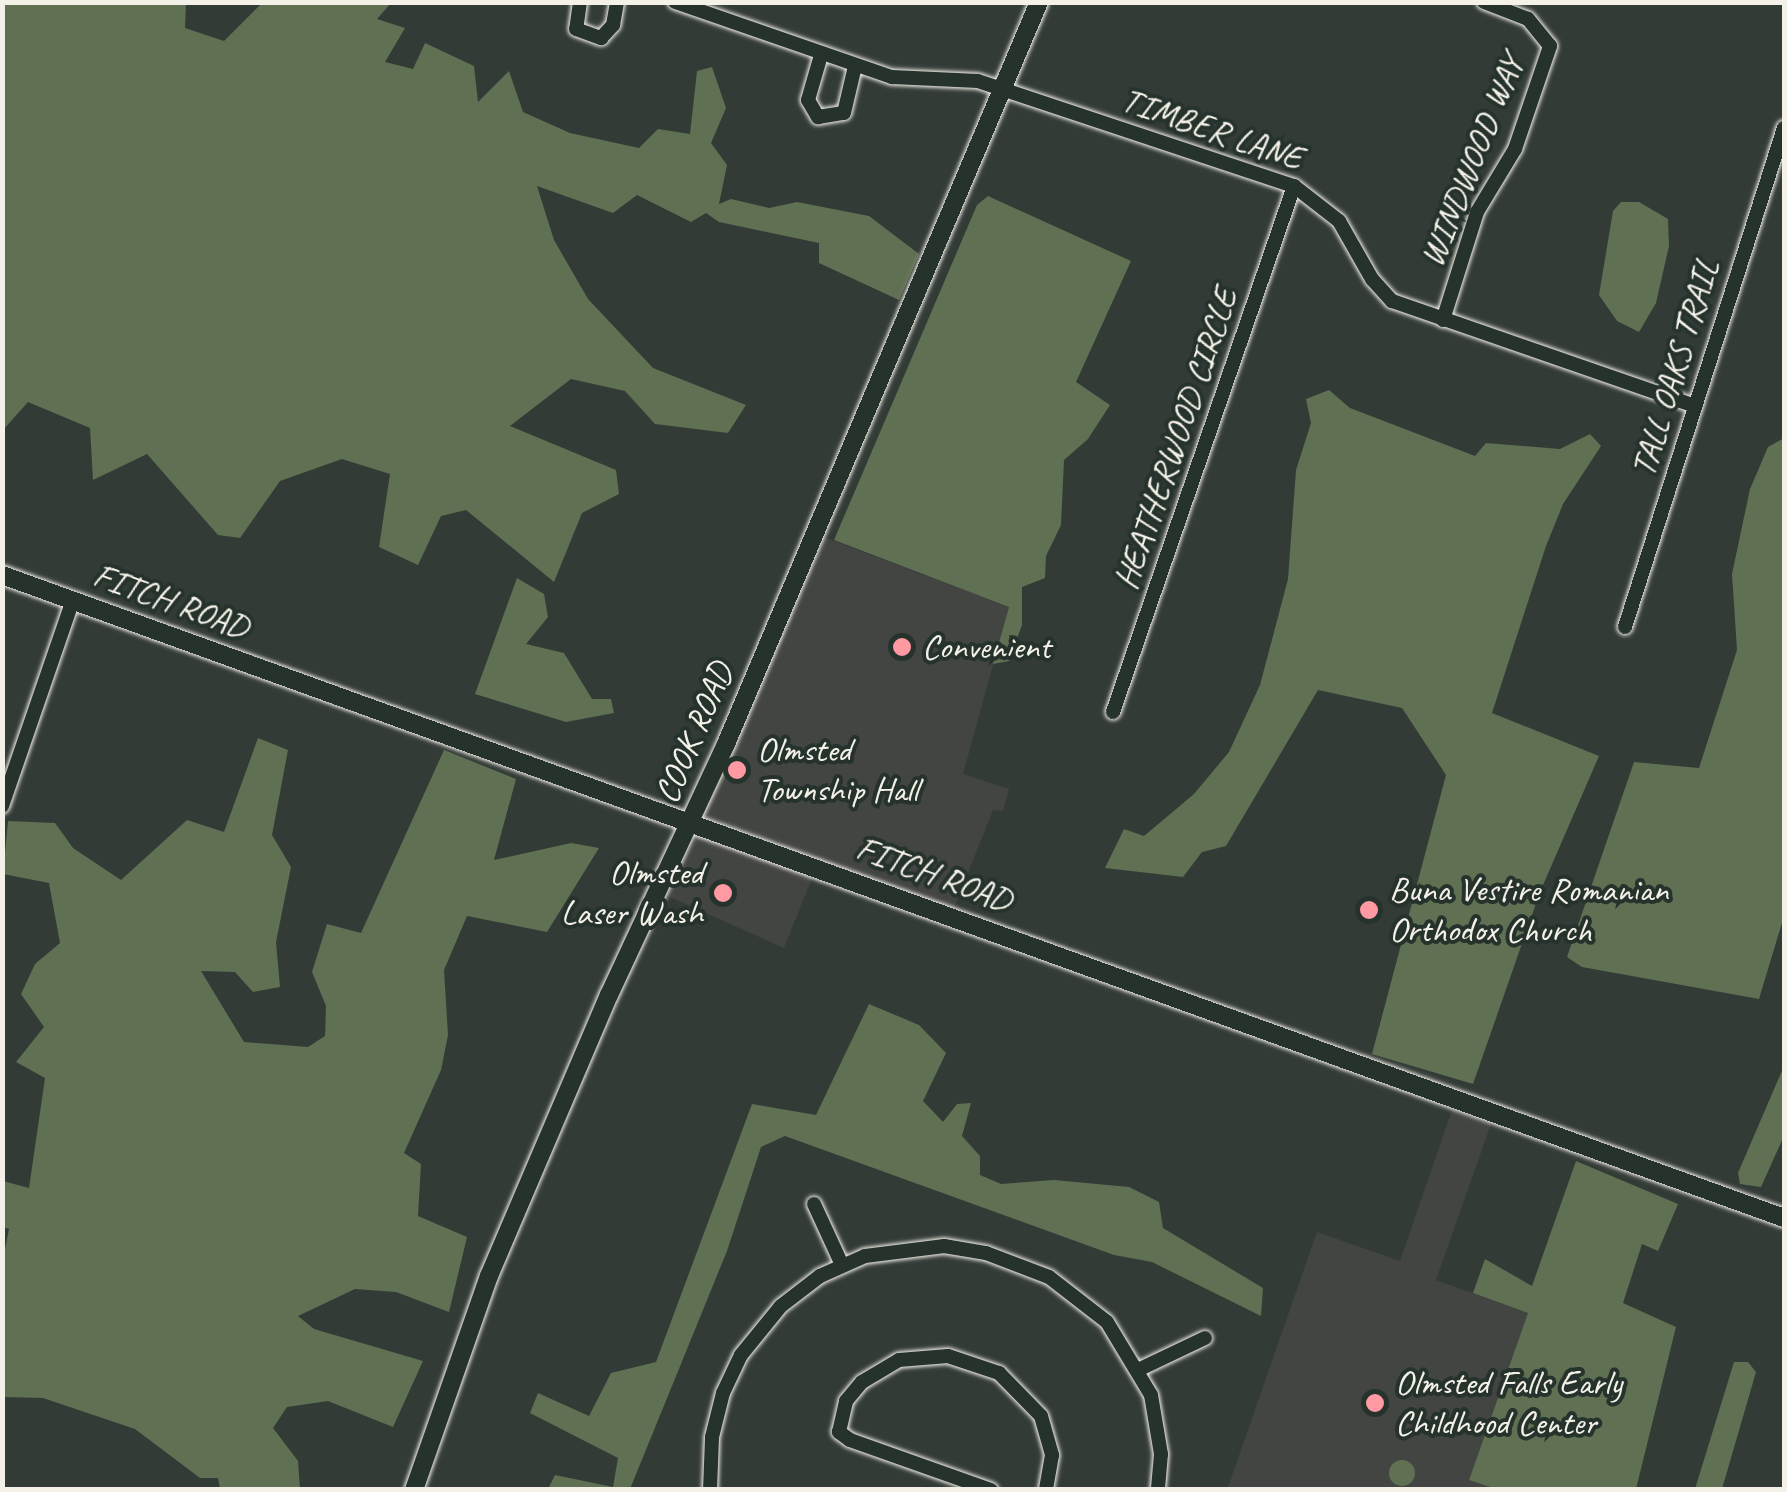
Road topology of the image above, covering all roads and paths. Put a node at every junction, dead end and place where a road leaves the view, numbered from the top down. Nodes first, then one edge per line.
1 (580, 2) edge
2 (617, 2) edge
3 (675, 2) edge
4 (1039, 2) edge
5 (1484, 2) edge
6 (821, 55) junction
7 (856, 66) junction
8 (1003, 90) junction
9 (1784, 132) edge
10 (1294, 186) junction
11 (1444, 320) junction
12 (1695, 406) junction
13 (2, 575) edge
14 (73, 600) junction
15 (1625, 627) dead end
16 (1113, 712) dead end
17 (2, 806) edge
18 (693, 820) junction
19 (814, 1204) dead end
20 (1784, 1218) edge
21 (842, 1265) junction
22 (1205, 1338) dead end
23 (1140, 1369) junction
24 (414, 1490) edge
25 (710, 1490) edge
26 (992, 1490) edge
27 (1046, 1490) edge
28 (1158, 1490) edge

1 - 2 street
3 - 6 street, TIMBER LANE
4 - 8 street, COOK ROAD
5 - 11 street, WINDWOOD WAY
6 - 7 street, TIMBER LANE
6 - 7 street
7 - 8 street, TIMBER LANE
8 - 10 street, TIMBER LANE
8 - 18 street, COOK ROAD
9 - 12 street, TALL OAKS TRAIL
10 - 11 street, TIMBER LANE
10 - 16 street, HEATHERWOOD CIRCLE
11 - 12 street, TIMBER LANE
12 - 15 street, TALL OAKS TRAIL
13 - 14 street, FITCH ROAD
14 - 17 street
14 - 18 street, FITCH ROAD
18 - 20 street, FITCH ROAD
18 - 24 street, COOK ROAD
19 - 21 street
21 - 23 street
21 - 25 street
22 - 23 street
23 - 28 street
26 - 27 street

